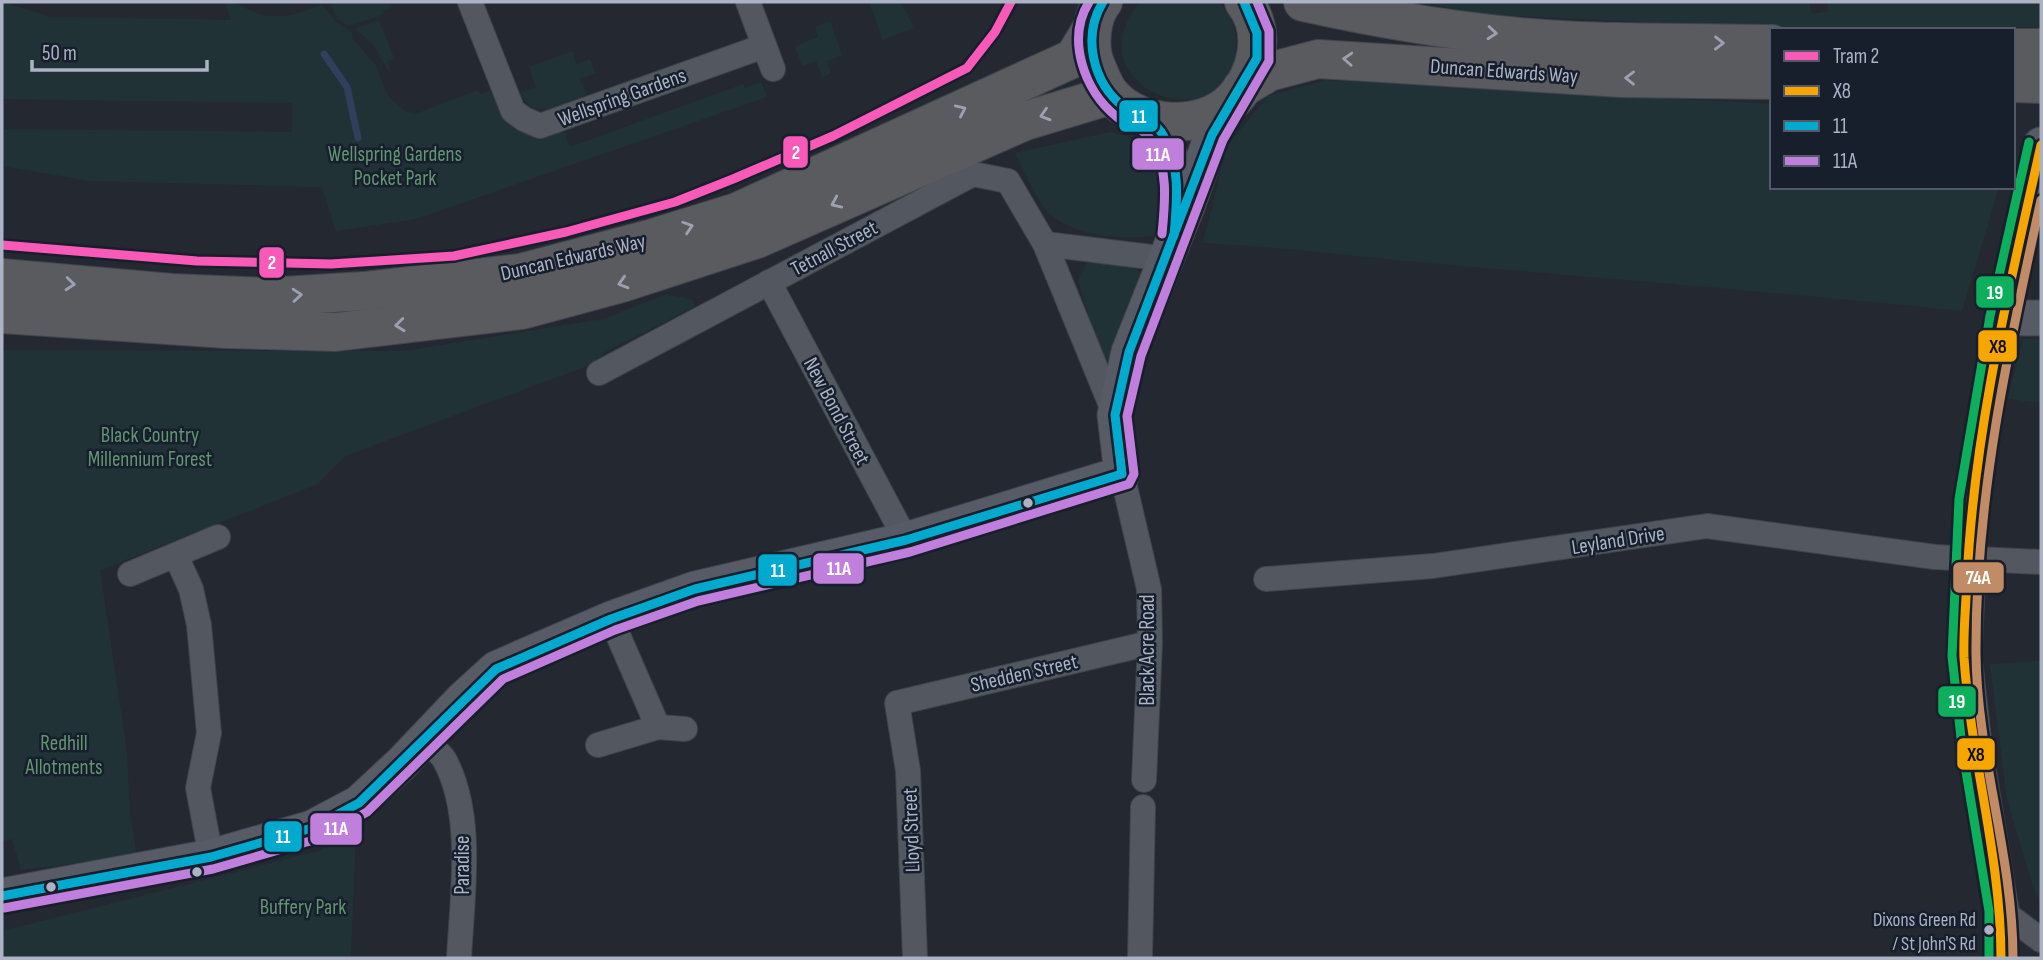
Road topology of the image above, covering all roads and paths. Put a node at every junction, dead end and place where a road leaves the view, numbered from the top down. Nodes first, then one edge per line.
1 (470, 2) edge
2 (748, 2) edge
3 (1244, 2) edge
4 (1303, 2) edge
5 (1097, 15) edge
6 (1770, 44) edge
7 (764, 46) junction
8 (2015, 48) edge
9 (2041, 48) edge
10 (773, 69) dead end
11 (1770, 80) edge
12 (2015, 83) edge
13 (2041, 84) edge
14 (1237, 94) junction
15 (1111, 95) junction
16 (1153, 121) junction
17 (2041, 145) edge
18 (1045, 244) junction
19 (1170, 249) junction
20 (2, 278) edge
21 (769, 282) junction
22 (2, 314) edge
23 (2002, 318) junction
24 (2041, 318) edge
25 (599, 373) dead end
26 (1115, 415) junction
27 (1122, 474) junction
28 (218, 537) dead end
29 (906, 540) junction
30 (176, 556) junction
31 (1969, 559) junction
32 (2041, 562) edge
33 (130, 574) dead end
34 (1266, 579) dead end
35 (611, 619) junction
36 (1150, 643) junction
37 (897, 703) joint
38 (658, 727) junction
39 (685, 729) dead end
40 (424, 742) junction
41 (598, 745) dead end
42 (1144, 780) dead end
43 (1143, 807) dead end
44 (211, 857) junction
45 (2, 896) edge
46 (2001, 910) junction
47 (2041, 940) edge
48 (459, 958) edge
49 (915, 958) edge
50 (1140, 958) edge
51 (2001, 958) edge

1 - 7 street, Wellspring Gardens
2 - 7 street
3 - 14 highway
4 -> 6 highway, Duncan Edwards Way
5 - 15 highway
20 -> 5 highway, Duncan Edwards Way
7 - 10 street
8 - 9 highway
11 -> 14 highway, Duncan Edwards Way
12 - 13 highway
14 - 16 highway, Duncan Edwards Way
14 - 19 street, Black Acre Road
15 - 16 highway
15 -> 22 highway, Duncan Edwards Way
16 - 19 street, Black Acre Road
17 - 23 street
18 - 19 street
18 - 21 street, Tetnall Street
18 - 26 street, Tetnall Street
19 - 26 street, Black Acre Road
21 - 25 street, Tetnall Street
21 - 29 street, New Bond Street
23 - 24 street
23 - 31 street
26 - 27 street, Black Acre Road
27 - 29 street
27 - 36 street, Black Acre Road
28 - 30 street
29 - 35 street
30 - 33 street
30 - 44 street
31 - 32 street, Leyland Drive
31 - 34 street, Leyland Drive
31 - 46 street
35 - 38 street
35 - 40 street
36 - 37 street, Shedden Street
36 - 42 street, Black Acre Road
37 - 49 street, Lloyd Street
38 - 39 street
38 - 41 street
40 - 44 street
40 - 48 street, Paradise
43 - 50 street
44 - 45 street
46 - 47 street
46 - 51 street

